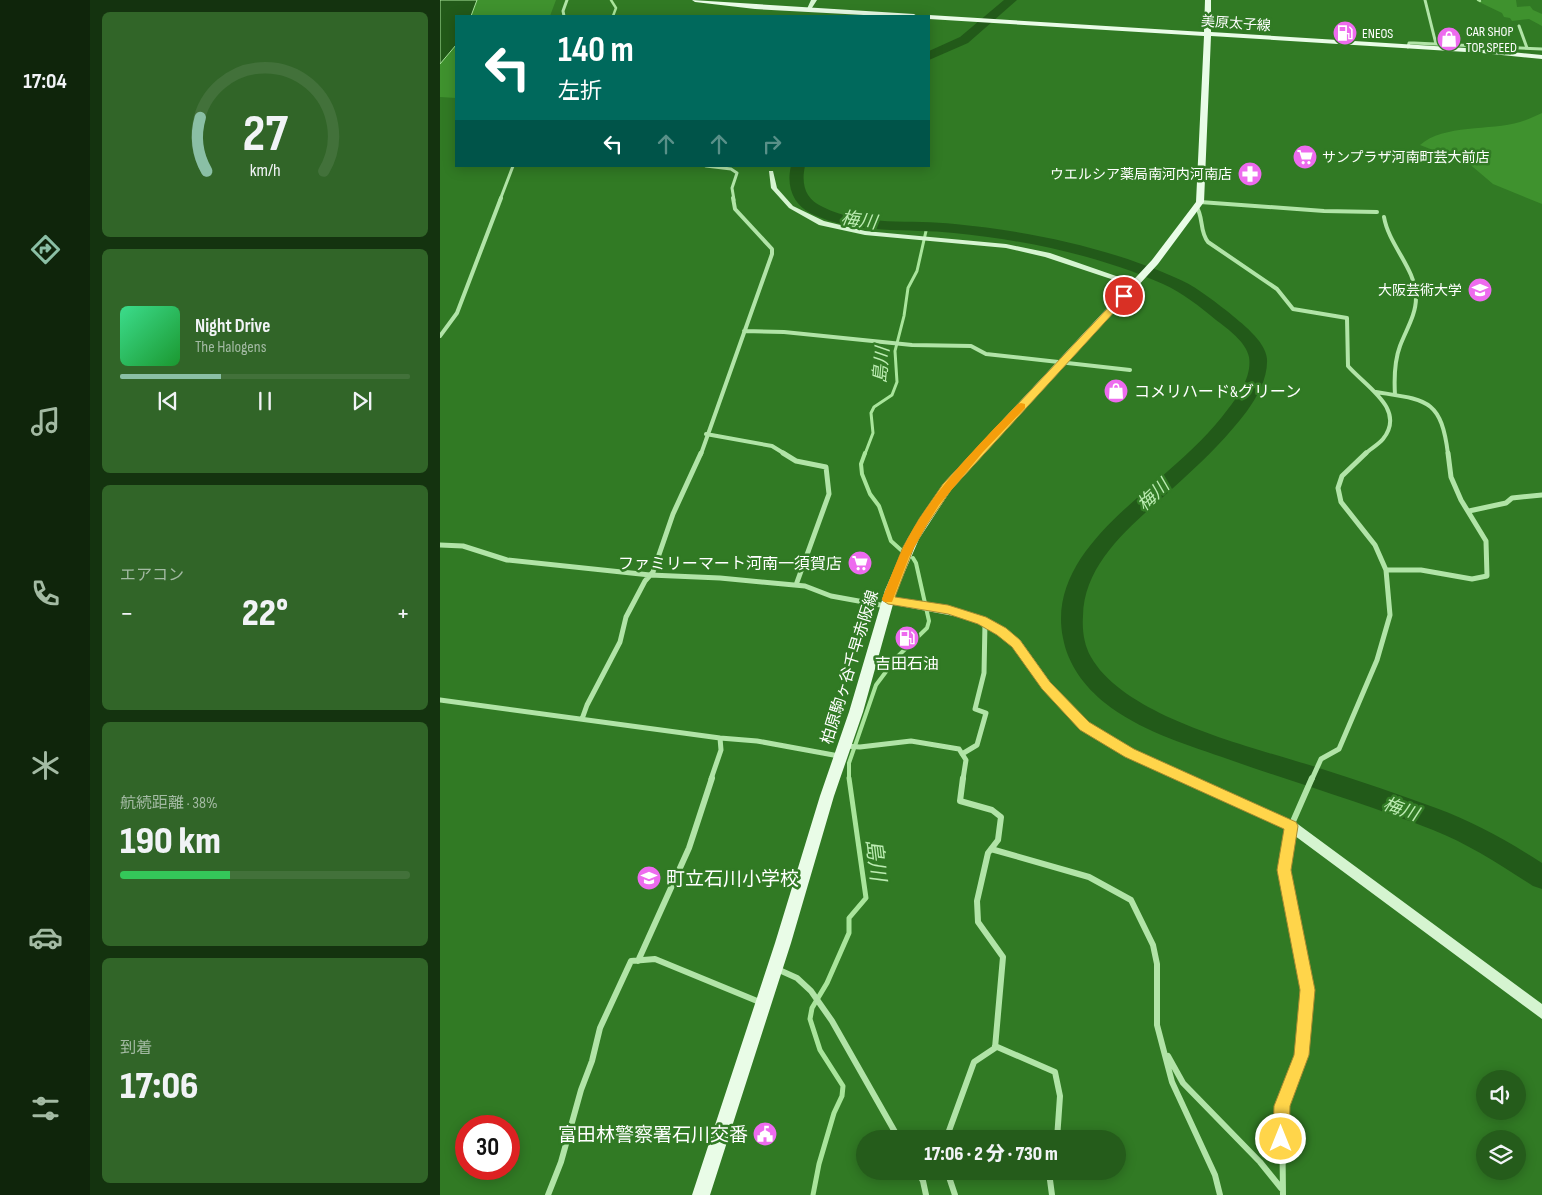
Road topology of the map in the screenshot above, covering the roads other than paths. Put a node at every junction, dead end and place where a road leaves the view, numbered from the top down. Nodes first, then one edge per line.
1 (567, 0) edge
2 (695, 0) edge
3 (814, 0) edge
4 (1208, 0) edge
5 (1425, 0) edge
6 (808, 10) junction
7 (564, 15) edge
8 (896, 15) edge
9 (930, 17) edge
10 (1519, 26) dead end
11 (1207, 34) junction
12 (1436, 44) junction
13 (1408, 47) junction
14 (1527, 48) junction
15 (1542, 49) edge
16 (1542, 57) edge
17 (513, 167) edge
18 (714, 167) edge
19 (771, 172) dead end
20 (1198, 204) junction
21 (1377, 212) dead end
22 (1384, 217) dead end
23 (1136, 283) junction
24 (744, 330) junction
25 (440, 336) edge
26 (1061, 364) junction
27 (1130, 370) dead end
28 (1375, 392) junction
29 (1395, 395) junction
30 (706, 434) junction
31 (1542, 495) edge
32 (1469, 511) junction
33 (440, 545) edge
34 (1386, 570) junction
35 (650, 576) junction
36 (796, 585) junction
37 (887, 603) junction
38 (985, 622) junction
39 (440, 700) edge
40 (582, 719) junction
41 (720, 738) junction
42 (841, 751) junction
43 (962, 754) junction
44 (1291, 826) junction
45 (992, 849) junction
46 (638, 960) junction
47 (774, 968) junction
48 (763, 1003) junction
49 (1542, 1012) edge
50 (995, 1046) junction
51 (1164, 1049) junction
52 (894, 1130) edge
53 (949, 1130) edge
54 (1058, 1130) edge
55 (922, 1180) edge
56 (950, 1180) edge
57 (1050, 1180) edge
58 (1282, 1192) edge
59 (548, 1195) edge
60 (701, 1195) edge
61 (926, 1195) edge
62 (955, 1195) edge
63 (1052, 1195) edge
64 (1220, 1195) edge

1 - 7 street
2 - 6 main road
3 - 6 street
4 - 11 main road
5 - 12 street
6 - 8 main road
9 - 11 main road, 美原太子線
10 - 14 street
11 - 13 main road, 美原太子線
11 - 20 main road
12 - 13 street
12 - 14 street
13 - 16 main road, 美原太子線
14 - 15 street
17 - 25 street
18 - 24 street
19 - 23 street
20 - 21 street
20 - 23 main road, 柏原駒ヶ谷千早赤阪線
20 - 28 street
22 - 29 street
23 - 26 main road, 柏原駒ヶ谷千早赤阪線
24 - 26 street
24 - 30 street
26 - 27 street
26 - 37 main road, 柏原駒ヶ谷千早赤阪線
28 - 29 street
28 - 34 street
29 - 32 street
30 - 35 street
30 - 36 street
31 - 32 street
32 - 34 street
33 - 35 street
34 - 44 street
35 - 36 street
35 - 40 street
36 - 37 street
37 - 38 street
37 - 42 main road, 柏原駒ヶ谷千早赤阪線
38 - 43 street
38 - 44 street
39 - 40 street
40 - 41 street
41 - 42 street
41 - 46 street
42 - 43 street
42 - 47 main road, 柏原駒ヶ谷千早赤阪線
43 - 45 street
44 - 49 street
44 - 58 street
45 - 50 street
45 - 51 street
46 - 48 street
46 - 59 street
47 - 48 main road, 柏原駒ヶ谷千早赤阪線
47 - 52 street
48 - 60 main road, 柏原駒ヶ谷千早赤阪線
50 - 53 street
50 - 54 street
51 - 58 street
51 - 64 street
55 - 61 street
56 - 62 street
57 - 63 street

